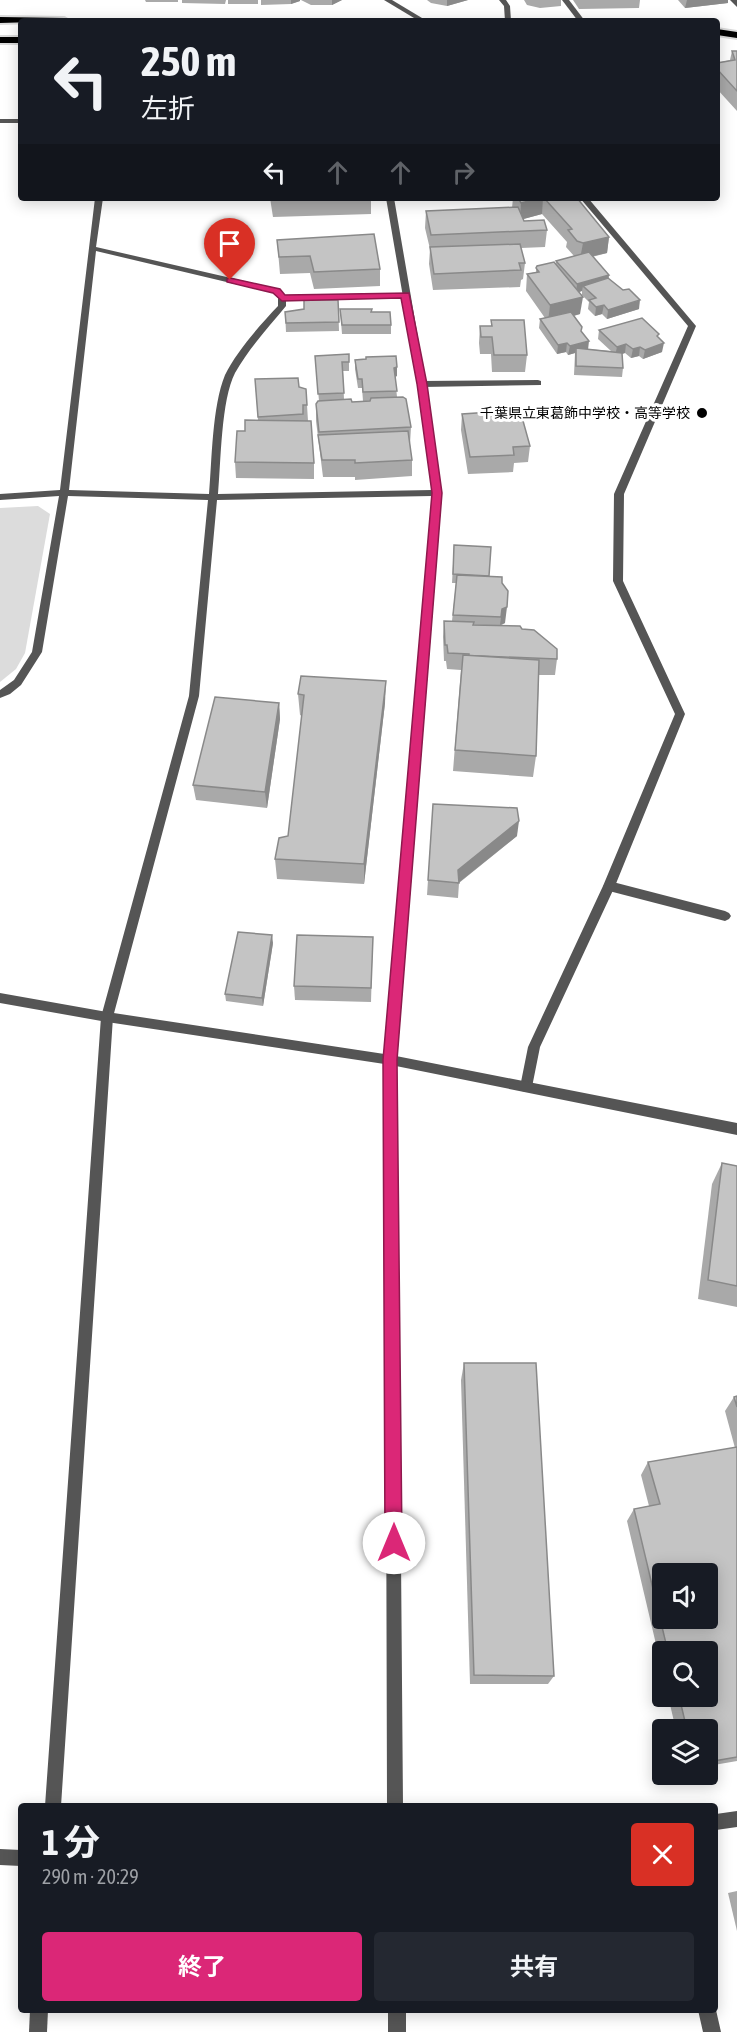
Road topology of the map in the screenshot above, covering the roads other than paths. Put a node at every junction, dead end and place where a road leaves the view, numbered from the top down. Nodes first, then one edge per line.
1 (387, 0) edge
2 (502, 0) edge
3 (565, 0) edge
4 (733, 0) edge
5 (737, 5) edge
6 (419, 18) edge
7 (508, 18) edge
8 (580, 18) edge
9 (0, 20) edge
10 (18, 20) edge
11 (720, 33) edge
12 (737, 35) edge
13 (0, 40) edge
14 (18, 40) edge
15 (0, 121) edge
16 (18, 121) edge
17 (99, 201) edge
18 (390, 201) edge
19 (587, 201) edge
20 (92, 248) junction
21 (405, 295) junction
22 (282, 298) junction
23 (538, 383) dead end
24 (422, 384) junction
25 (64, 493) junction
26 (437, 493) junction
27 (0, 497) edge
28 (214, 497) junction
29 (0, 694) edge
30 (609, 886) junction
31 (725, 916) dead end
32 (0, 998) edge
33 (107, 1017) junction
34 (390, 1060) junction
35 (526, 1087) junction
36 (737, 1129) edge
37 (54, 1803) edge
38 (395, 1803) edge
39 (737, 1819) edge
40 (718, 1822) edge
41 (0, 1857) edge
42 (18, 1858) edge
43 (39, 2013) edge
44 (397, 2013) edge
45 (708, 2013) edge
46 (38, 2032) edge
47 (397, 2032) edge
48 (712, 2032) edge

1 - 6 street
2 - 7 street
3 - 8 street
4 - 5 street
9 - 10 highway
11 - 12 highway
13 - 14 highway
15 - 16 street
17 - 20 street
18 - 21 street
19 - 30 street
20 - 22 street
20 - 25 street
21 - 22 street
21 - 24 street
22 - 28 street
23 - 24 street
24 - 26 street
25 - 27 street
25 - 28 street
25 - 29 street
26 - 28 street
26 - 34 street
28 - 33 street
30 - 31 street
30 - 35 street
32 - 33 street
33 - 34 street
33 - 37 street
34 - 35 street
34 - 38 street
35 - 36 street
39 - 40 street
41 - 42 street
43 - 46 street
44 - 47 street
45 - 48 street

